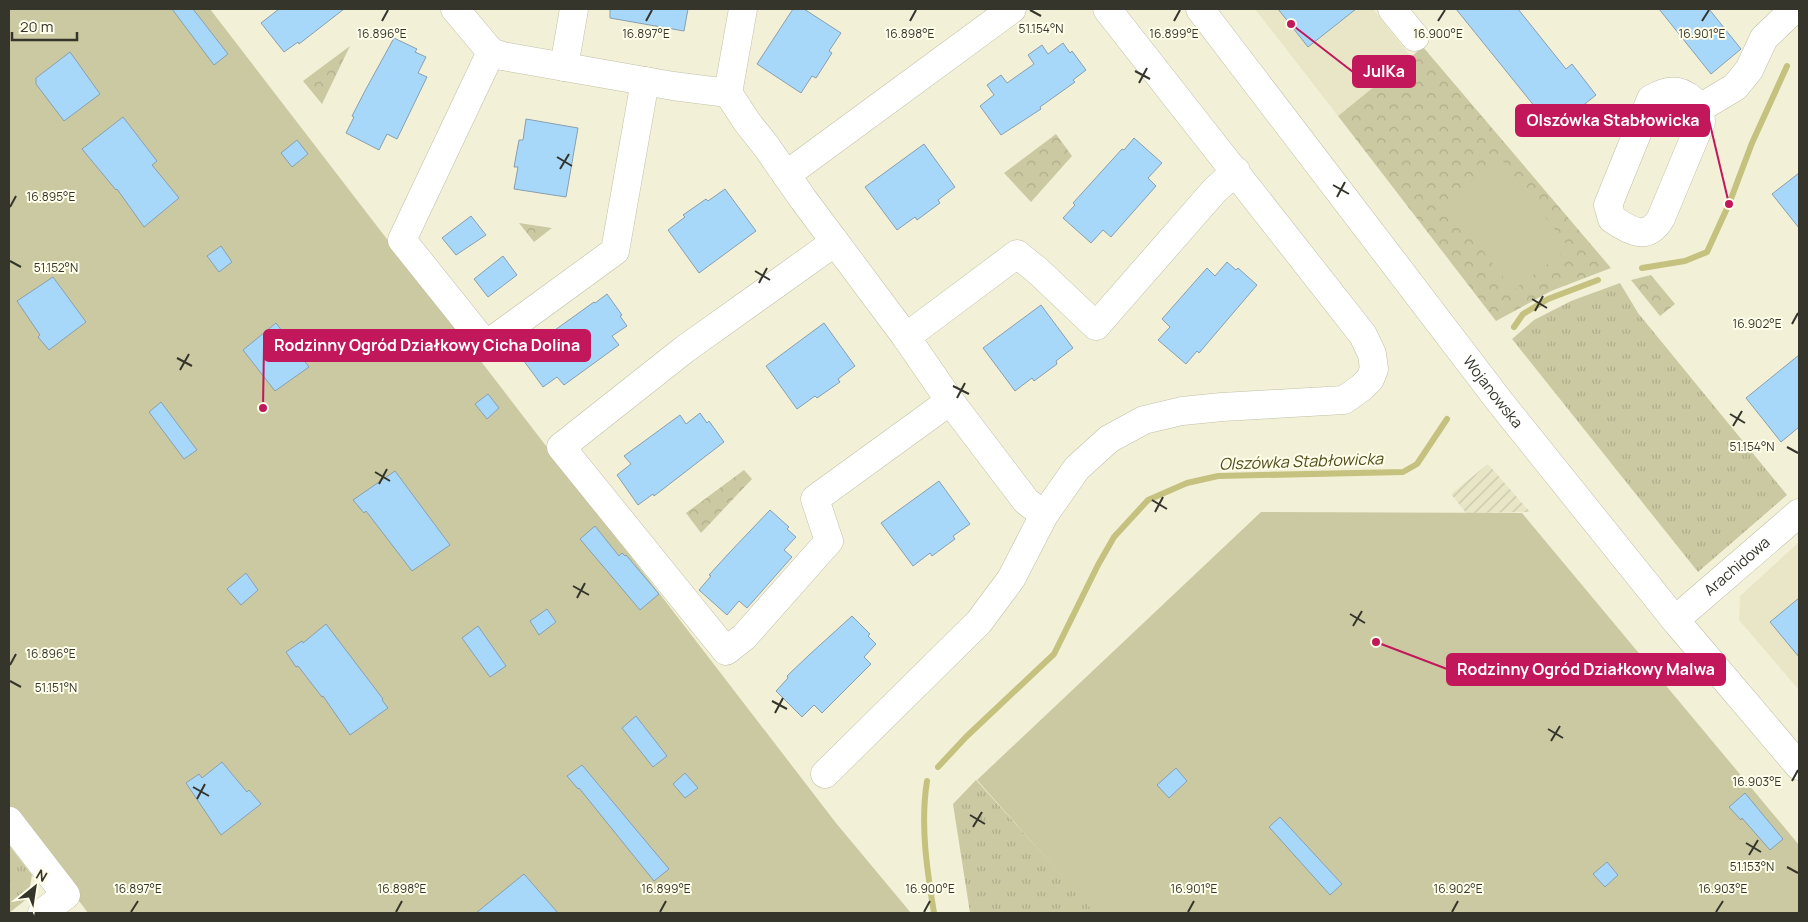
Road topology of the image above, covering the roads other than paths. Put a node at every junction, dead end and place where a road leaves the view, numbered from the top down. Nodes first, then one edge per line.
1 (455, 9) edge
2 (574, 9) edge
3 (743, 9) edge
4 (1012, 9) edge
5 (1107, 9) edge
6 (1200, 9) edge
7 (1392, 9) edge
8 (1791, 16) edge
9 (1415, 37) dead end
10 (491, 52) junction
11 (564, 67) junction
12 (645, 81) junction
13 (728, 93) junction
14 (1700, 108) junction
15 (1236, 172) junction
16 (786, 175) junction
17 (835, 242) junction
18 (906, 336) junction
19 (950, 401) junction
20 (1044, 515) junction
21 (1797, 518) edge
22 (1675, 620) junction
23 (1799, 766) edge
24 (825, 774) dead end
25 (9, 821) edge
26 (42, 913) edge

1 - 10 street
2 - 11 street
3 - 13 street
4 - 16 street
5 - 15 street
6 - 22 street, Wojanowska
7 - 9 street
8 - 14 street
10 - 11 street
10 - 12 street
11 - 12 street
12 - 13 street
13 - 16 street
14 - 14 street
15 - 18 street
15 - 20 street
16 - 17 street
17 - 18 street
17 - 19 street
18 - 19 street
19 - 20 street
20 - 24 street
21 - 22 street, Arachidowa
22 - 23 street, Wojanowska
25 - 26 street

